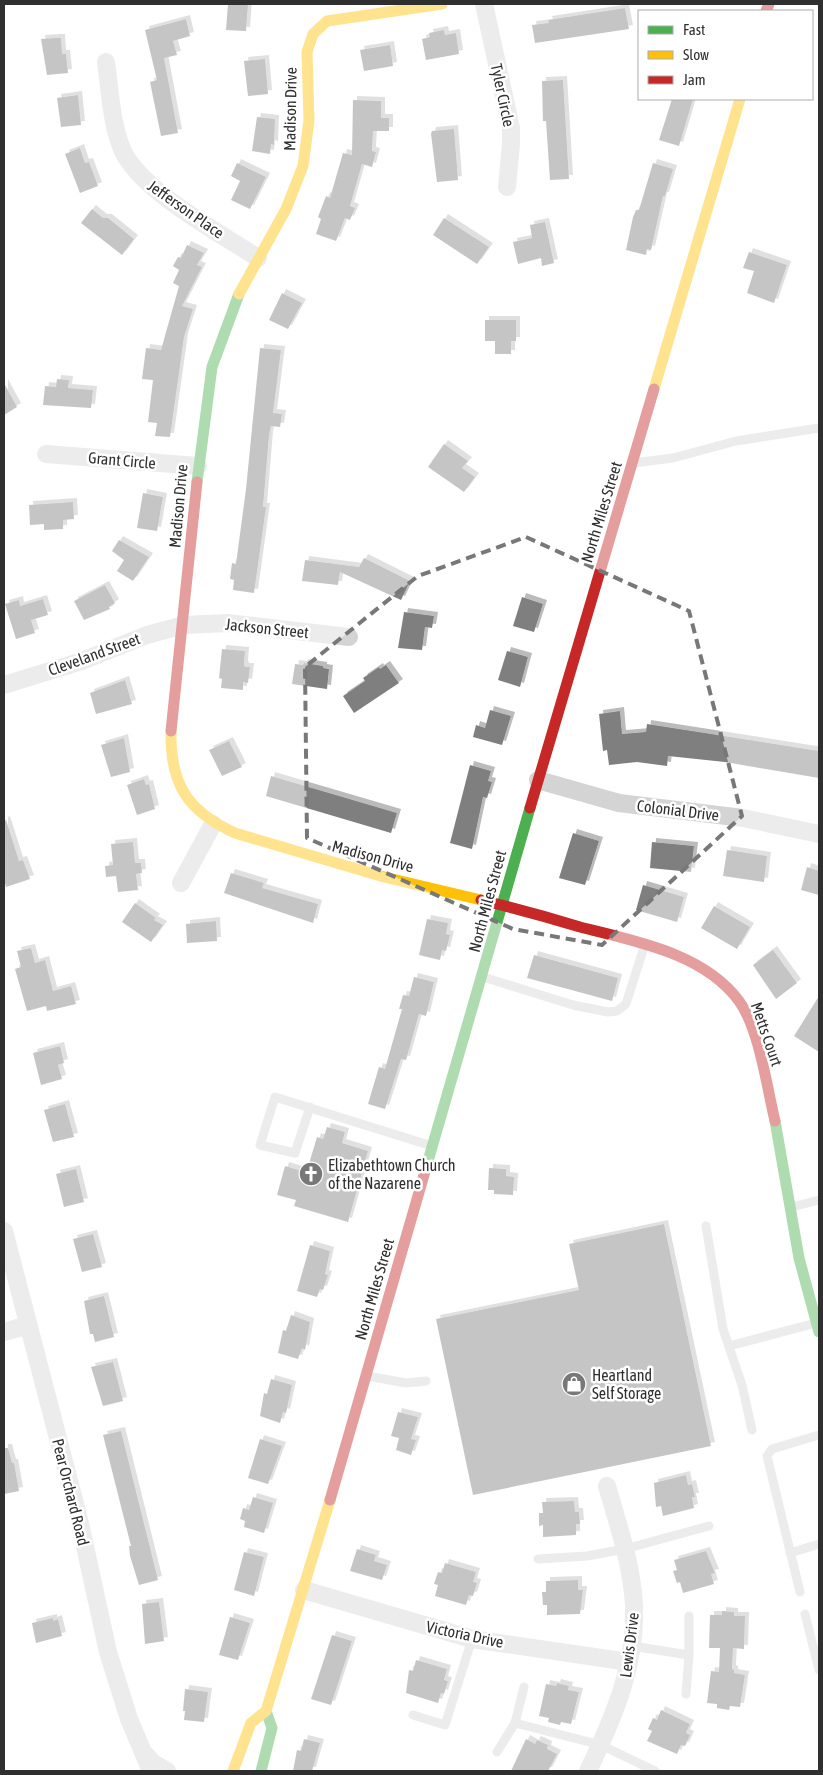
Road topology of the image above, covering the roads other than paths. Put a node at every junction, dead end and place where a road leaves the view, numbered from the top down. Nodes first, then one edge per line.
1 (442, 4) edge
2 (484, 4) edge
3 (106, 62) dead end
4 (740, 100) edge
5 (506, 187) dead end
6 (258, 258) junction
7 (819, 428) edge
8 (46, 454) dead end
9 (633, 463) junction
10 (198, 466) junction
11 (184, 625) junction
12 (349, 637) dead end
13 (4, 685) edge
14 (538, 780) junction
15 (213, 824) junction
16 (819, 834) edge
17 (181, 884) dead end
18 (502, 905) junction
19 (644, 946) junction
20 (483, 977) junction
21 (310, 1107) junction
22 (432, 1146) junction
23 (819, 1200) edge
24 (792, 1208) junction
25 (706, 1226) dead end
26 (4, 1231) edge
27 (813, 1286) edge
28 (28, 1325) junction
29 (818, 1327) edge
30 (4, 1332) edge
31 (729, 1346) junction
32 (366, 1376) junction
33 (426, 1380) dead end
34 (752, 1430) dead end
35 (819, 1435) edge
36 (607, 1486) dead end
37 (709, 1526) dead end
38 (819, 1544) edge
39 (625, 1549) junction
40 (790, 1553) junction
41 (538, 1559) dead end
42 (304, 1590) junction
43 (800, 1592) dead end
44 (805, 1614) dead end
45 (689, 1616) dead end
46 (472, 1638) junction
47 (817, 1653) edge
48 (631, 1654) junction
49 (689, 1654) junction
50 (819, 1670) edge
51 (524, 1687) dead end
52 (686, 1694) dead end
53 (266, 1711) junction
54 (413, 1715) dead end
55 (515, 1723) junction
56 (601, 1745) junction
57 (142, 1751) junction
58 (497, 1752) dead end
59 (151, 1771) edge
60 (167, 1771) edge
61 (233, 1771) edge
62 (261, 1771) edge
63 (588, 1771) edge
64 (655, 1771) edge

1 - 6 street, Madison Drive
2 - 5 street, Tyler Circle
3 - 6 street, Jefferson Place
4 - 9 street, North Miles Street
6 - 10 street, Madison Drive
7 - 9 lane
8 - 10 street, Grant Circle
9 - 14 street, North Miles Street
10 - 11 street, Madison Drive
11 - 12 street, Jackson Street
11 - 13 street, Cleveland Street
11 - 15 street, Madison Drive
14 - 16 street, Colonial Drive
14 - 18 street, North Miles Street
15 - 17 street
15 - 18 street, Madison Drive
18 - 19 street, Metts Court
18 - 20 street, North Miles Street
19 - 20 lane
19 - 24 street, Metts Court
20 - 22 street, North Miles Street
21 - 21 lane
21 - 22 lane
22 - 32 street, North Miles Street
23 - 24 lane
24 - 27 street, Metts Court
25 - 31 lane
26 - 28 street, Pear Orchard Road
27 - 29 street, Metts Court
28 - 30 street
28 - 57 street, Pear Orchard Road
29 - 31 lane
31 - 34 lane
32 - 33 lane
32 - 42 street, North Miles Street
35 - 40 lane
36 - 39 street, Lewis Drive
37 - 39 lane
38 - 40 lane
39 - 41 lane
39 - 48 street, Lewis Drive
40 - 43 lane
42 - 46 street, Victoria Drive
42 - 53 street, North Miles Street
44 - 47 lane
45 - 49 lane
46 - 48 street, Victoria Drive
46 - 54 lane
47 - 50 lane
48 - 49 lane
48 - 56 street, Lewis Drive
49 - 52 lane
51 - 55 lane
53 - 61 street, North Miles Street
53 - 62 street, North Miles Street
55 - 56 lane
55 - 58 lane
56 - 63 street, Lewis Drive
56 - 64 lane
57 - 59 street, Pear Orchard Road
57 - 60 street, Pear Orchard Road

